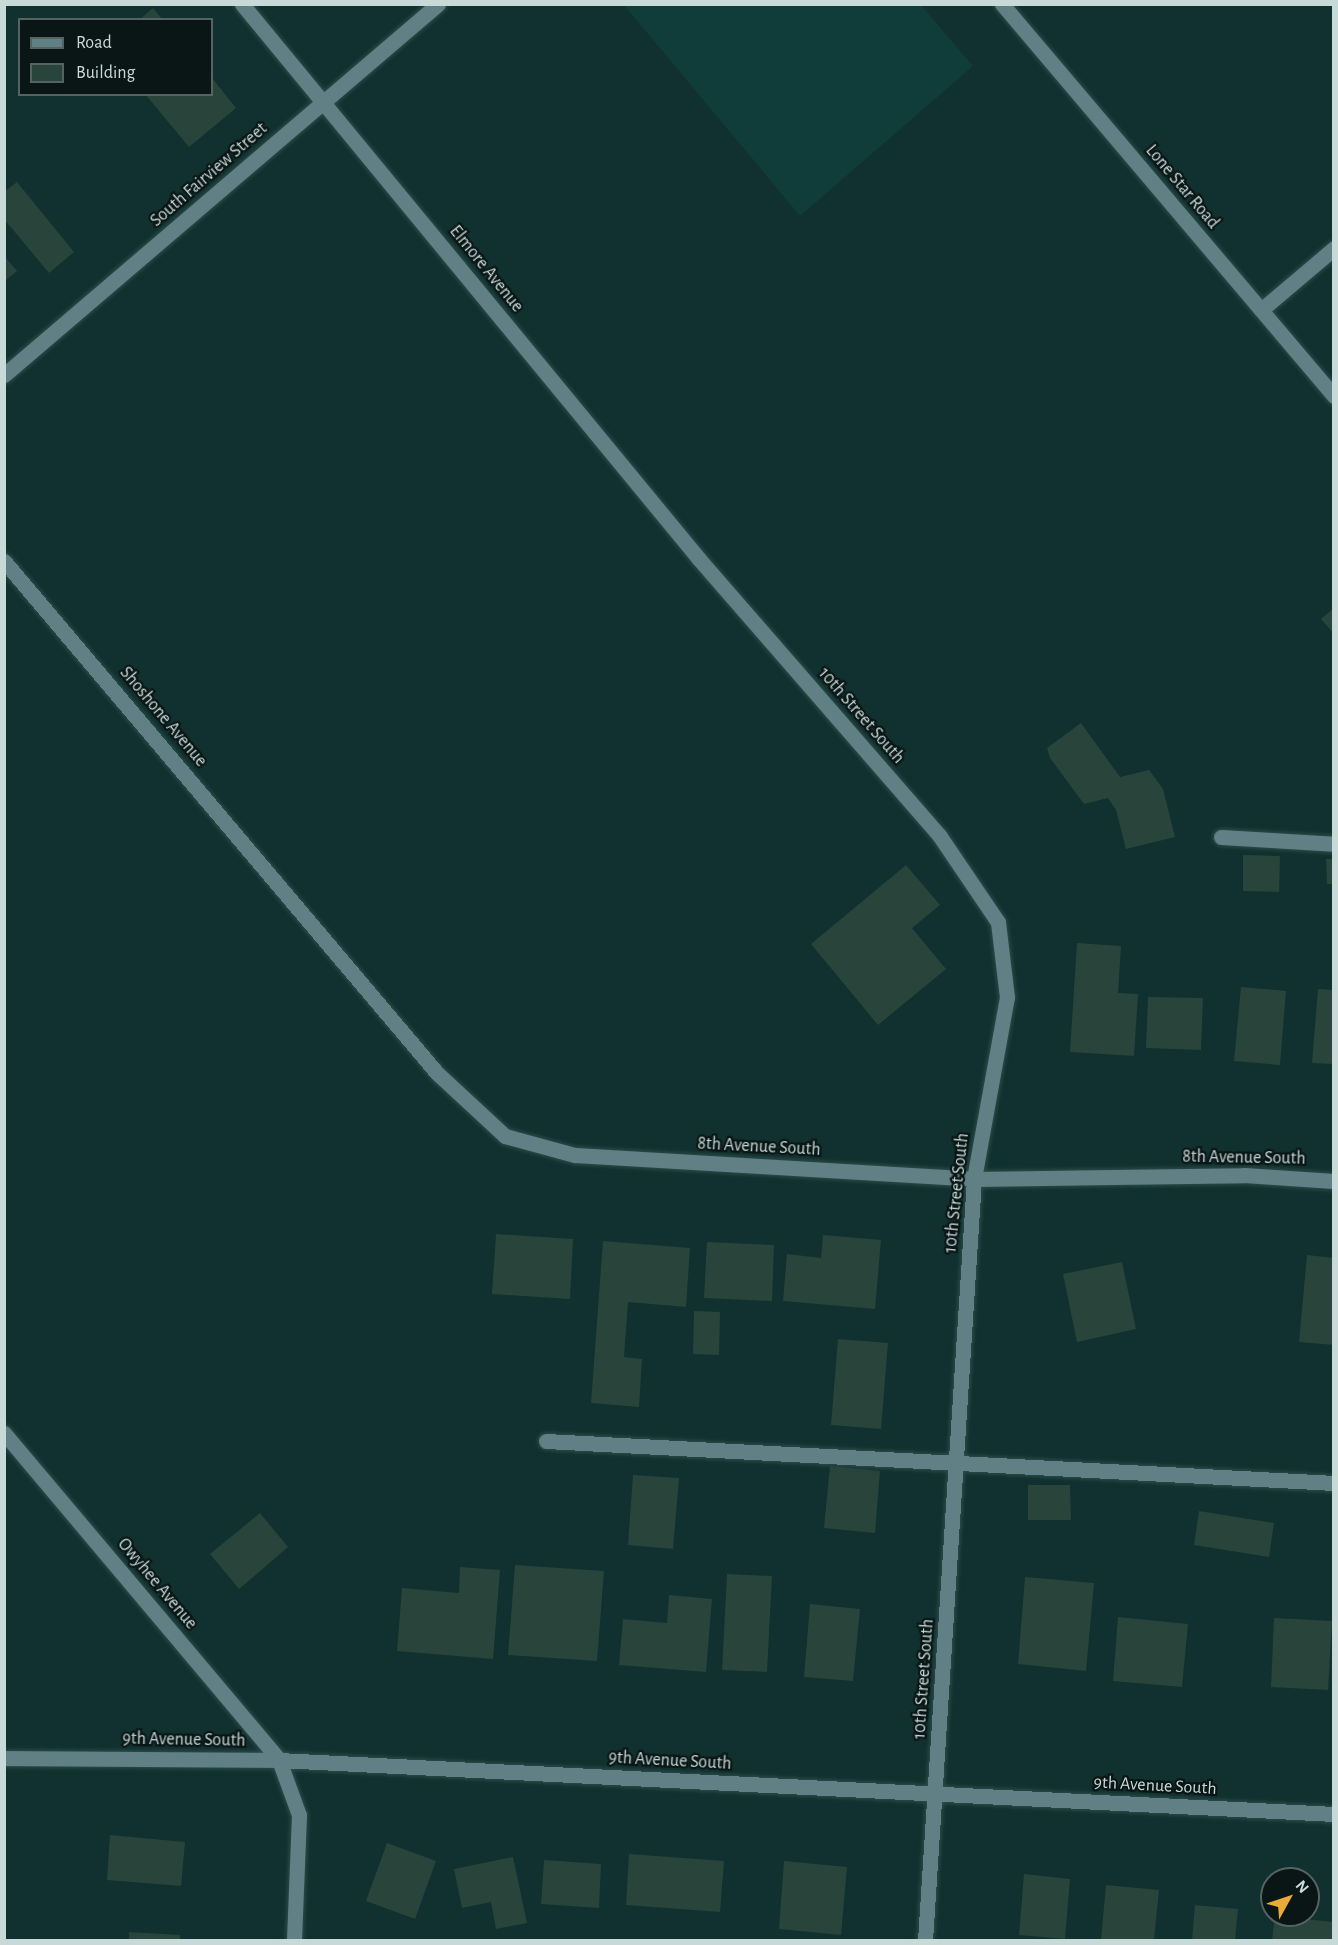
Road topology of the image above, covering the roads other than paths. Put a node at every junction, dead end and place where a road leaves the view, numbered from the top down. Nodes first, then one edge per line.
1 (242, 4) edge
2 (438, 4) edge
3 (1002, 4) edge
4 (323, 103) junction
5 (1334, 248) edge
6 (1261, 310) junction
7 (4, 375) edge
8 (1334, 396) edge
9 (699, 559) joint
10 (4, 561) edge
11 (1221, 837) dead end
12 (1334, 843) edge
13 (291, 898) joint
14 (974, 1179) junction
15 (1334, 1181) edge
16 (4, 1432) edge
17 (546, 1441) dead end
18 (957, 1463) junction
19 (1334, 1483) edge
20 (4, 1758) edge
21 (279, 1760) junction
22 (936, 1796) junction
23 (1334, 1814) edge
24 (294, 1941) edge
25 (925, 1941) edge

1 - 4 street, Elmore Avenue
2 - 4 street, South Fairview Street
3 - 6 street, Lone Star Road
4 - 7 street, South Fairview Street
4 - 9 street, Elmore Avenue
5 - 6 street
6 - 8 street, Lone Star Road
9 - 14 street, 10th Street South
10 - 13 street, Shoshone Avenue
11 - 12 street
13 - 14 street, 8th Avenue South
14 - 15 street, 8th Avenue South
14 - 18 street, 10th Street South
16 - 21 street, Owyhee Avenue
17 - 18 street
18 - 19 street
18 - 22 street, 10th Street South
20 - 21 street, 9th Avenue South
21 - 22 street, 9th Avenue South
21 - 24 street, Owyhee Avenue
22 - 23 street, 9th Avenue South
22 - 25 street, 10th Street South

